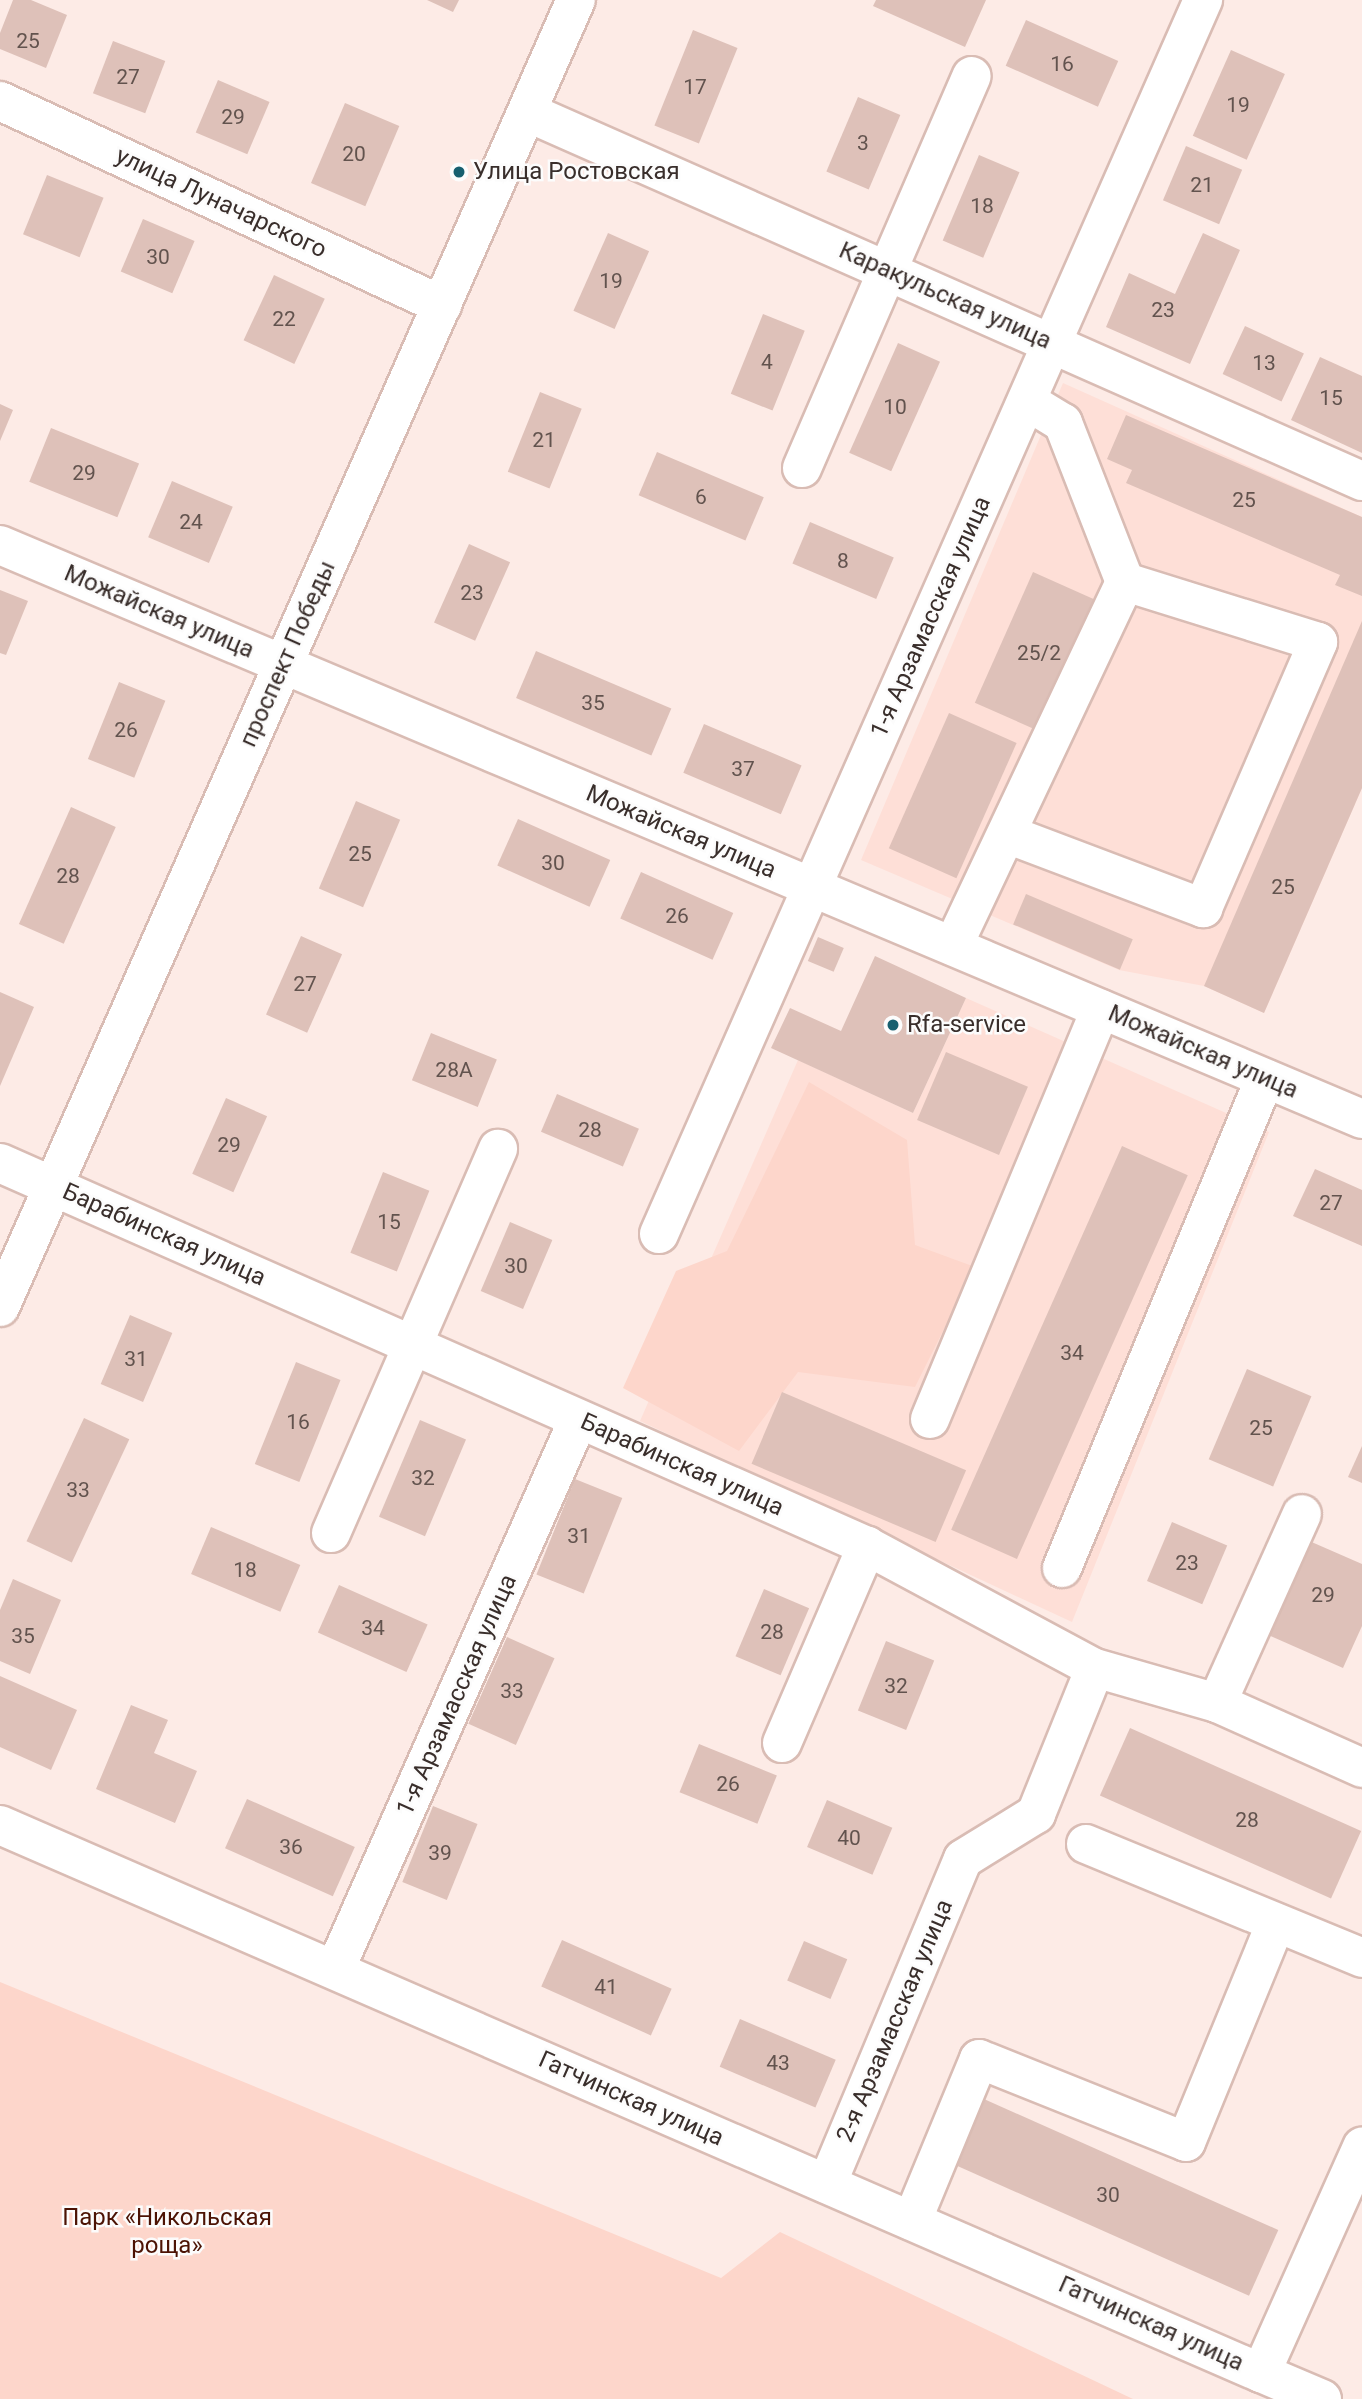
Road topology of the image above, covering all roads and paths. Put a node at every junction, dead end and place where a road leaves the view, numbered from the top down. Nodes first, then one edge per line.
1 (576, 0) edge
2 (1203, 0) edge
3 (972, 76) dead end
4 (0, 101) edge
5 (527, 112) junction
6 (888, 271) junction
7 (442, 305) junction
8 (1052, 344) junction
9 (1027, 401) junction
10 (802, 468) dead end
11 (1362, 481) edge
12 (0, 545) edge
13 (1125, 582) junction
14 (284, 664) junction
15 (1007, 834) junction
16 (812, 887) junction
17 (953, 946) junction
18 (1101, 1009) junction
19 (1265, 1078) junction
20 (1362, 1119) edge
21 (498, 1149) dead end
22 (0, 1163) edge
23 (53, 1187) junction
24 (659, 1234) dead end
25 (0, 1307) edge
26 (414, 1344) junction
27 (930, 1419) dead end
28 (578, 1420) junction
29 (1302, 1514) dead end
30 (331, 1533) dead end
31 (867, 1546) junction
32 (1062, 1568) dead end
33 (1096, 1668) junction
34 (1216, 1703) junction
35 (782, 1743) dead end
36 (1362, 1768) edge
37 (0, 1825) edge
38 (1086, 1844) dead end
39 (1276, 1923) junction
40 (1362, 1958) edge
41 (335, 1970) junction
42 (1362, 2147) edge
43 (828, 2184) junction
44 (912, 2221) junction
45 (1261, 2372) junction
46 (1322, 2399) edge

1 - 5 street, проспект Победы
2 - 8 street, 1-я Арзамасская улица
3 - 6 street
4 - 7 street, улица Луначарского
5 - 6 street, Каракульская улица
5 - 7 street, проспект Победы
6 - 8 street, Каракульская улица
6 - 10 street
7 - 14 street, проспект Победы
8 - 9 street, 1-я Арзамасская улица
8 - 11 street, Каракульская улица
9 - 13 street
9 - 16 street, 1-я Арзамасская улица
12 - 14 street, Можайская улица
13 - 15 street
13 - 15 street
14 - 16 street, Можайская улица
14 - 23 street, проспект Победы
15 - 17 street
16 - 17 street, Можайская улица
16 - 24 street, 1-я Арзамасская улица
17 - 18 street, Можайская улица
18 - 19 street, Можайская улица
18 - 27 street
19 - 20 street, Можайская улица
19 - 32 street
21 - 26 street
22 - 23 street, Барабинская улица
23 - 25 street, проспект Победы
23 - 26 street, Барабинская улица
26 - 28 street, Барабинская улица
26 - 30 street
28 - 31 street, Барабинская улица
28 - 41 street, 1-я Арзамасская улица
29 - 34 street
31 - 33 street, Барабинская улица
31 - 35 street
33 - 34 street, Барабинская улица
33 - 43 street, 2-я Арзамасская улица
34 - 36 street, Барабинская улица
37 - 41 street, Гатчинская улица
38 - 39 street
39 - 40 street
39 - 44 street
41 - 43 street, Гатчинская улица
42 - 45 street
43 - 44 street, Гатчинская улица
44 - 45 street, Гатчинская улица
45 - 46 street, Гатчинская улица

